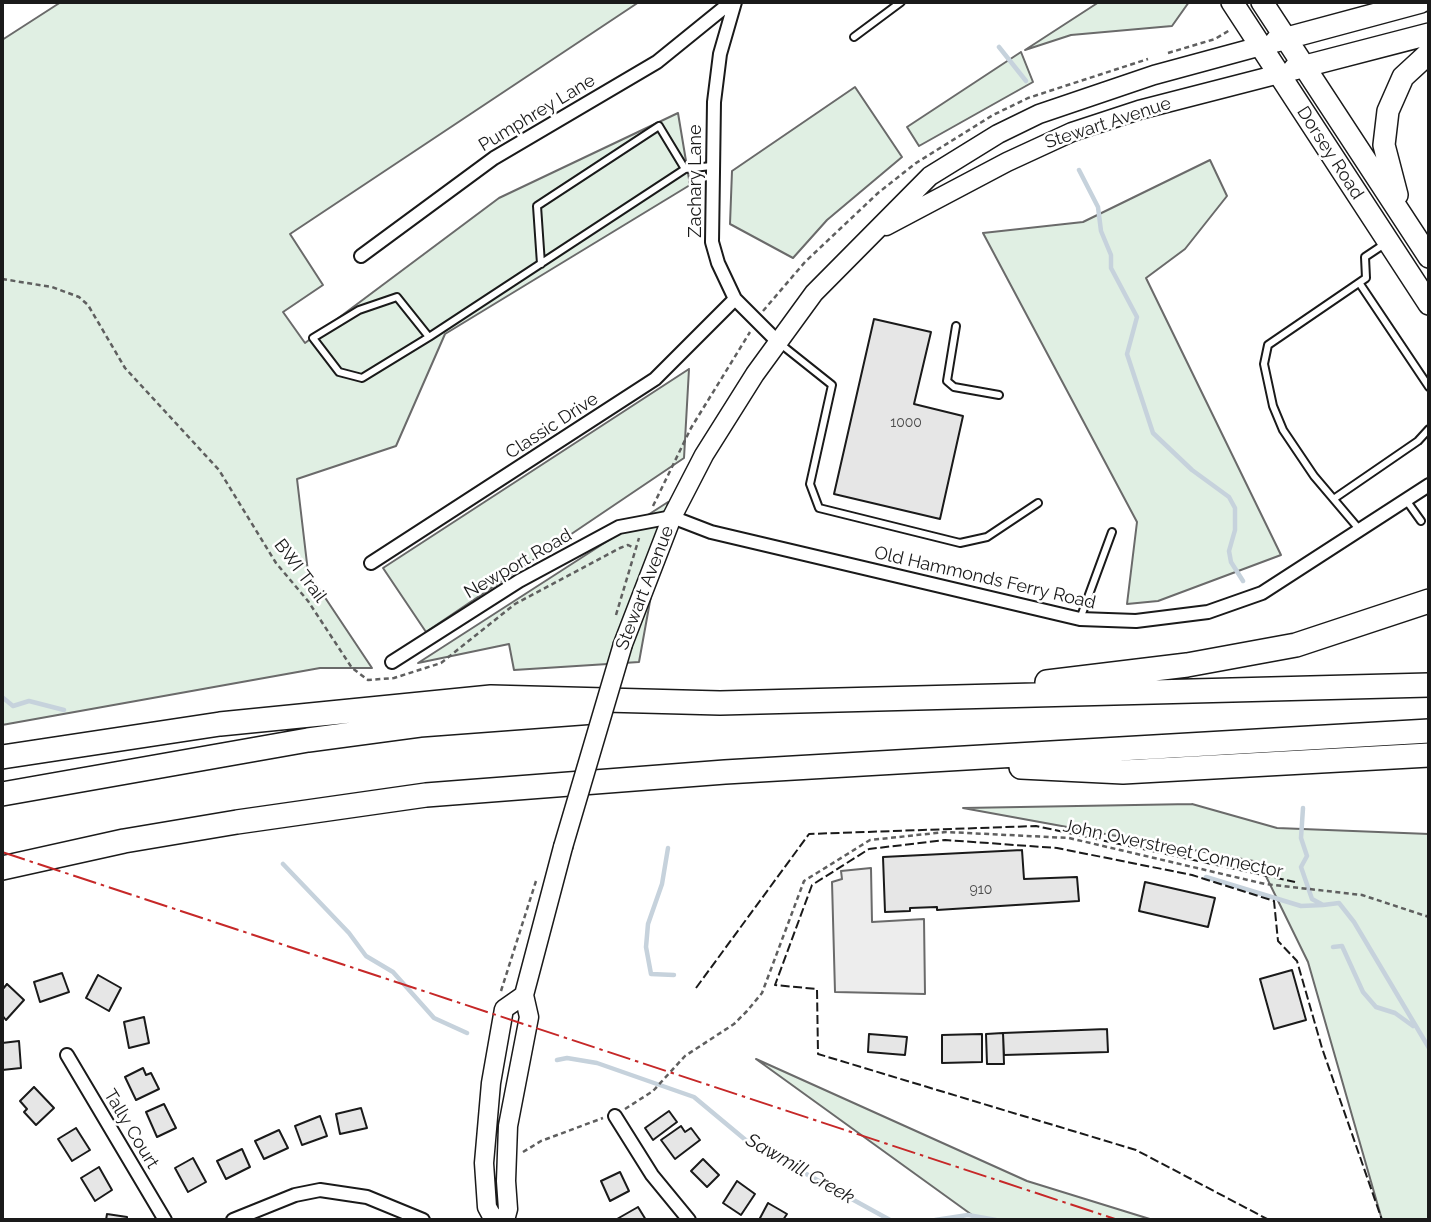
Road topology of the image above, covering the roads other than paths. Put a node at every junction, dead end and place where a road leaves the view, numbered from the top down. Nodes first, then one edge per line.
1 (733, 2) edge
2 (901, 2) edge
3 (1232, 2) edge
4 (1262, 2) edge
5 (1421, 2) edge
6 (1429, 34) edge
7 (854, 37) dead end
8 (1286, 38) junction
9 (1261, 46) junction
10 (1429, 53) edge
11 (1305, 66) junction
12 (1279, 74) junction
13 (712, 166) junction
14 (685, 169) junction
15 (1405, 221) junction
16 (872, 233) junction
17 (1388, 242) junction
18 (361, 256) dead end
19 (1429, 257) edge
20 (541, 264) junction
21 (1360, 284) junction
22 (735, 299) junction
23 (1429, 304) edge
24 (956, 326) dead end
25 (429, 337) junction
26 (777, 341) junction
27 (1429, 387) edge
28 (999, 395) dead end
29 (1429, 429) edge
30 (1429, 485) edge
31 (1335, 498) junction
32 (1406, 500) junction
33 (1038, 503) dead end
34 (671, 517) junction
35 (1421, 521) dead end
36 (1359, 529) junction
37 (1112, 532) dead end
38 (371, 564) dead end
39 (1429, 601) edge
40 (1080, 619) junction
41 (392, 662) dead end
42 (1429, 685) edge
43 (900, 699) junction
44 (720, 703) junction
45 (1429, 731) edge
46 (1429, 755) edge
47 (2, 757) edge
48 (899, 762) junction
49 (2, 794) edge
50 (2, 868) edge
51 (524, 995) junction
52 (67, 1055) dead end
53 (615, 1116) road end
54 (165, 1220) edge
55 (233, 1220) edge
56 (423, 1220) edge
57 (494, 1220) edge
58 (505, 1220) edge
59 (689, 1220) edge

1 - 13 street, Zachary Lane
1 - 18 street, Pumphrey Lane
2 - 7 lane
3 - 9 main road, Dorsey Road
4 - 8 main road, Dorsey Road
5 - 8 main road
6 - 11 main road
8 - 9 main road
8 - 11 main road, Dorsey Road
9 - 12 main road, Dorsey Road
9 - 16 street, Stewart Avenue
10 - 15 main road
11 - 12 main road
11 - 15 main road, Dorsey Road
12 - 16 street, Stewart Avenue
12 - 17 main road, Dorsey Road
13 - 14 lane
13 - 22 street, Zachary Lane
14 - 20 lane
14 - 20 lane
15 - 19 main road, Dorsey Road
16 - 26 street, Stewart Avenue
17 - 21 lane
17 - 23 main road, Dorsey Road
20 - 25 lane
21 - 27 lane
21 - 31 lane
22 - 26 street, Zachary Lane
22 - 38 street, Classic Drive
24 - 28 lane
25 - 25 lane
26 - 33 lane
26 - 34 street, Stewart Avenue
29 - 31 lane
30 - 32 street, Old Hammonds Ferry Road
31 - 36 lane
32 - 35 lane
32 - 36 street, Old Hammonds Ferry Road
34 - 40 street, Old Hammonds Ferry Road
34 - 41 street, Newport Road
34 - 51 street, Stewart Avenue, bridge
36 - 40 street, Old Hammonds Ferry Road
37 - 40 lane
39 - 43 highway
42 - 43 highway
43 - 44 highway
44 - 47 highway
44 - 49 highway
45 - 48 highway
46 - 48 highway
48 - 50 highway
51 - 57 street, Stewart Avenue
51 - 58 street, Stewart Avenue
52 - 54 street, Tally Court
53 - 59 street
55 - 56 street

